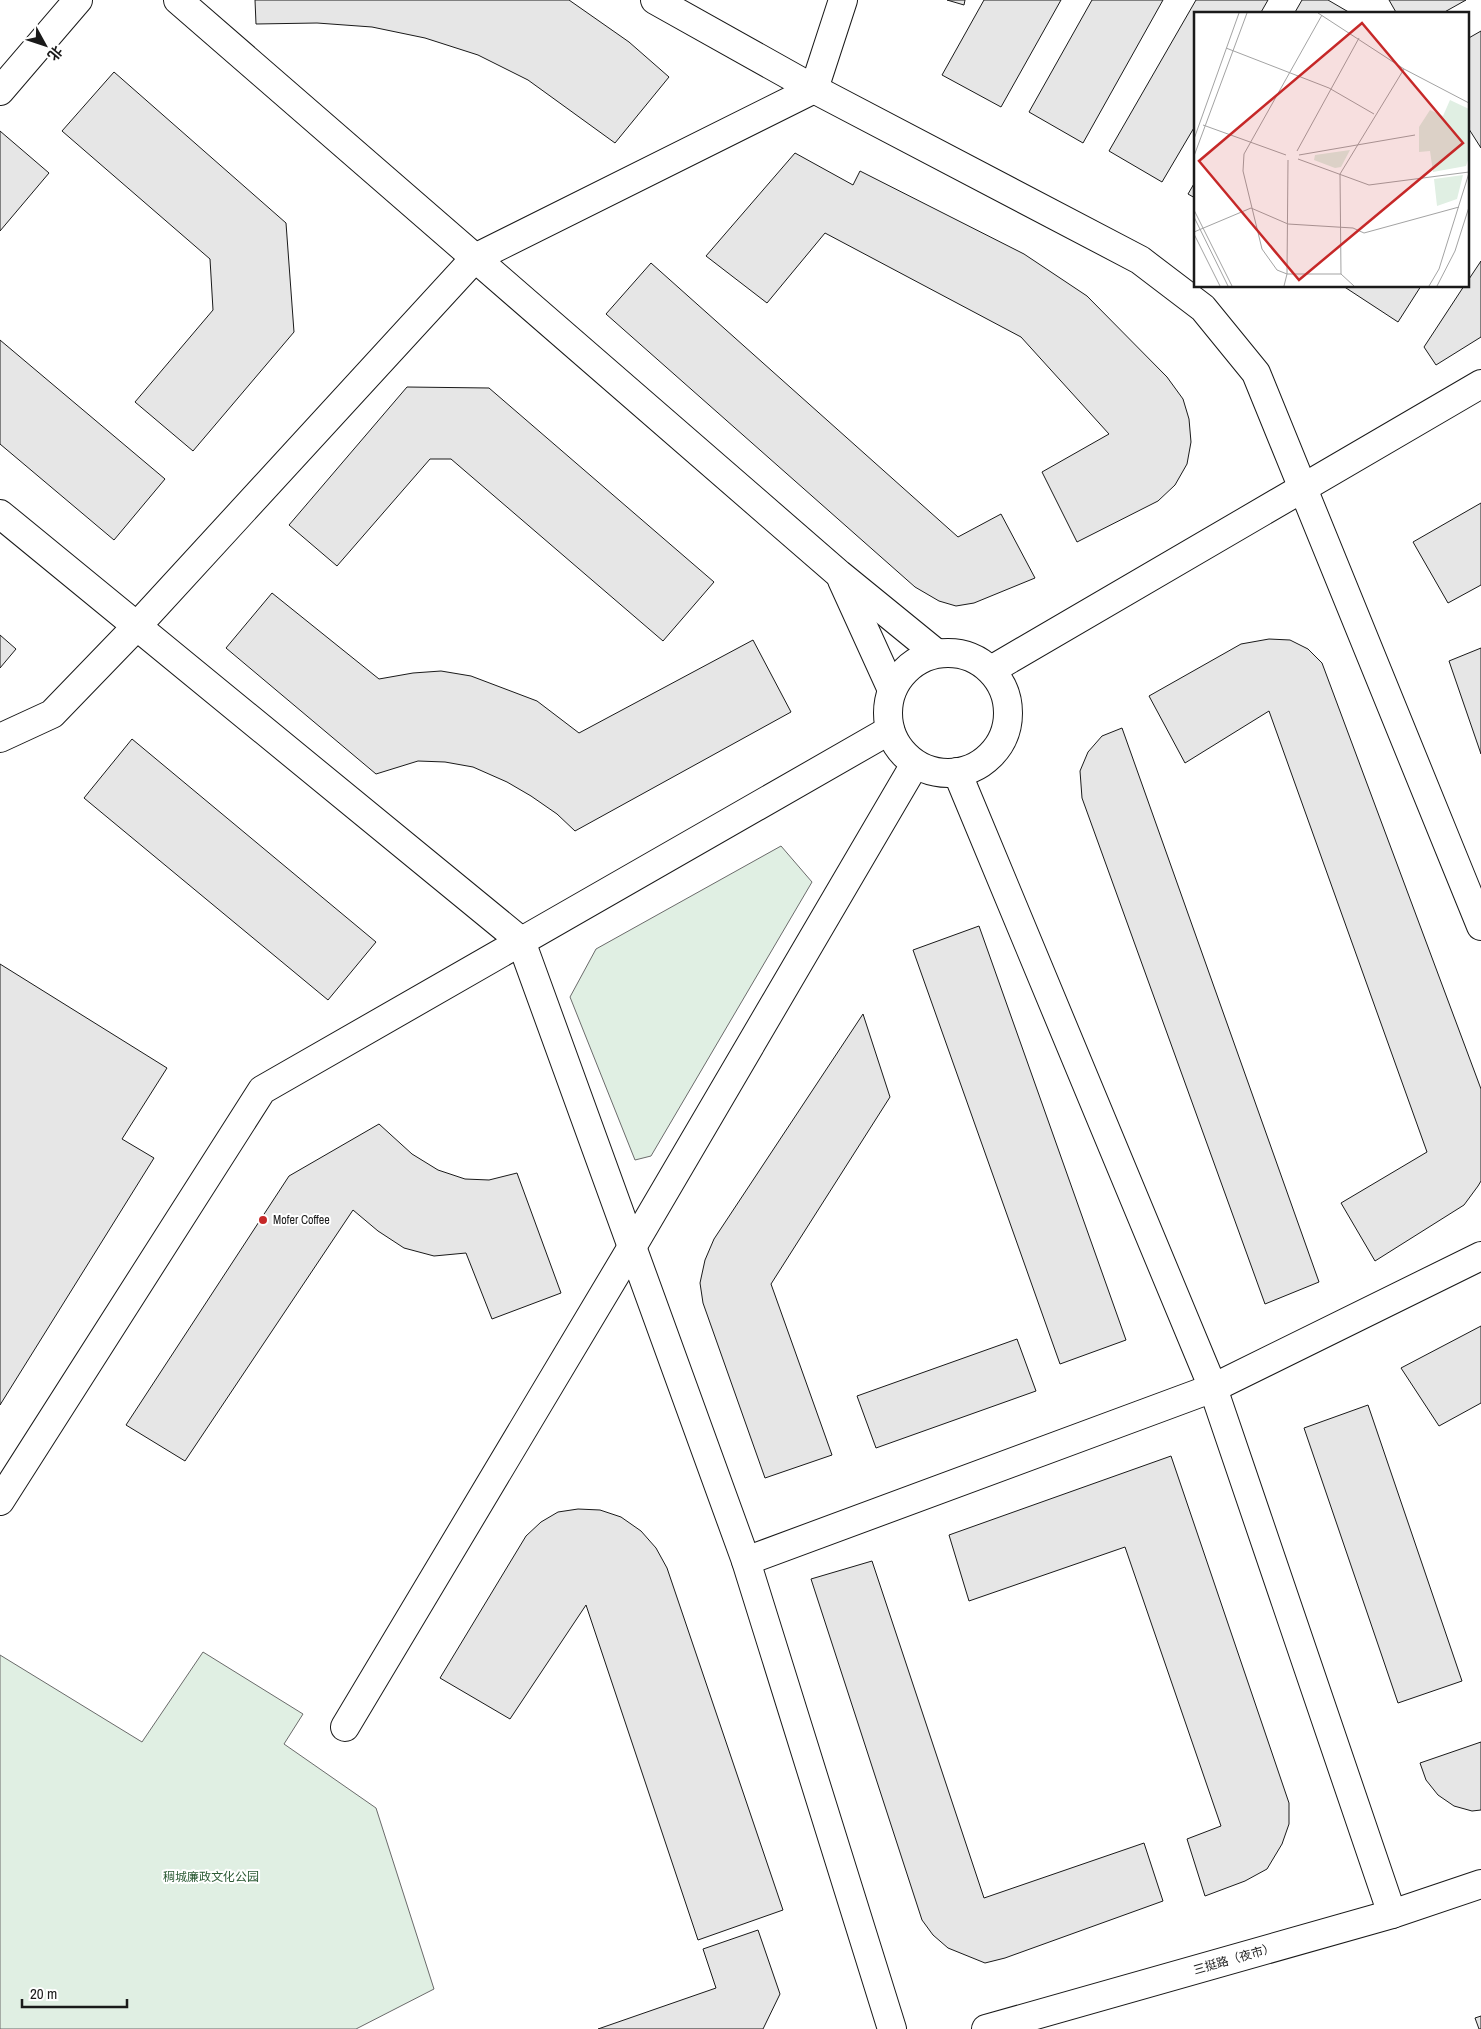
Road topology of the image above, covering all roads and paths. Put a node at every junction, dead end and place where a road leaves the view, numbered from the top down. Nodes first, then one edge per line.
1 (78, 0) edge
2 (178, 0) edge
3 (655, 0) edge
4 (843, 0) edge
5 (814, 89) junction
6 (0, 91) edge
7 (475, 258) junction
8 (1481, 384) edge
9 (1303, 486) junction
10 (0, 514) edge
11 (839, 574) junction
12 (137, 626) junction
13 (936, 653) junction
14 (991, 670) junction
15 (892, 690) junction
16 (890, 730) junction
17 (0, 738) edge
18 (915, 764) junction
19 (957, 772) junction
20 (1481, 926) edge
21 (521, 941) junction
22 (632, 1247) junction
23 (1481, 1256) edge
24 (1213, 1388) junction
25 (0, 1501) edge
26 (746, 1561) junction
27 (345, 1727) dead end
28 (1481, 1884) edge
29 (1392, 1914) junction
30 (892, 2029) edge
31 (986, 2029) edge

1 - 6 street
2 - 7 street
3 - 5 street
4 - 5 street
5 - 7 street
5 - 9 street
7 - 11 street
7 - 12 street
8 - 9 street
9 - 14 street
9 - 20 street
10 - 12 street
11 - 13 street
11 - 15 street
12 - 17 street
12 - 21 street
13 - 14 street
13 - 15 street
14 - 19 street
15 - 16 street
16 - 18 street
16 - 21 street
18 - 19 street
18 - 22 street
19 - 24 street
21 - 22 street
21 - 25 street
22 - 26 street
22 - 27 street
23 - 24 street
24 - 26 street
24 - 29 street
26 - 30 street
28 - 29 street, 三挺路（夜市）
29 - 31 street, 三挺路（夜市）

